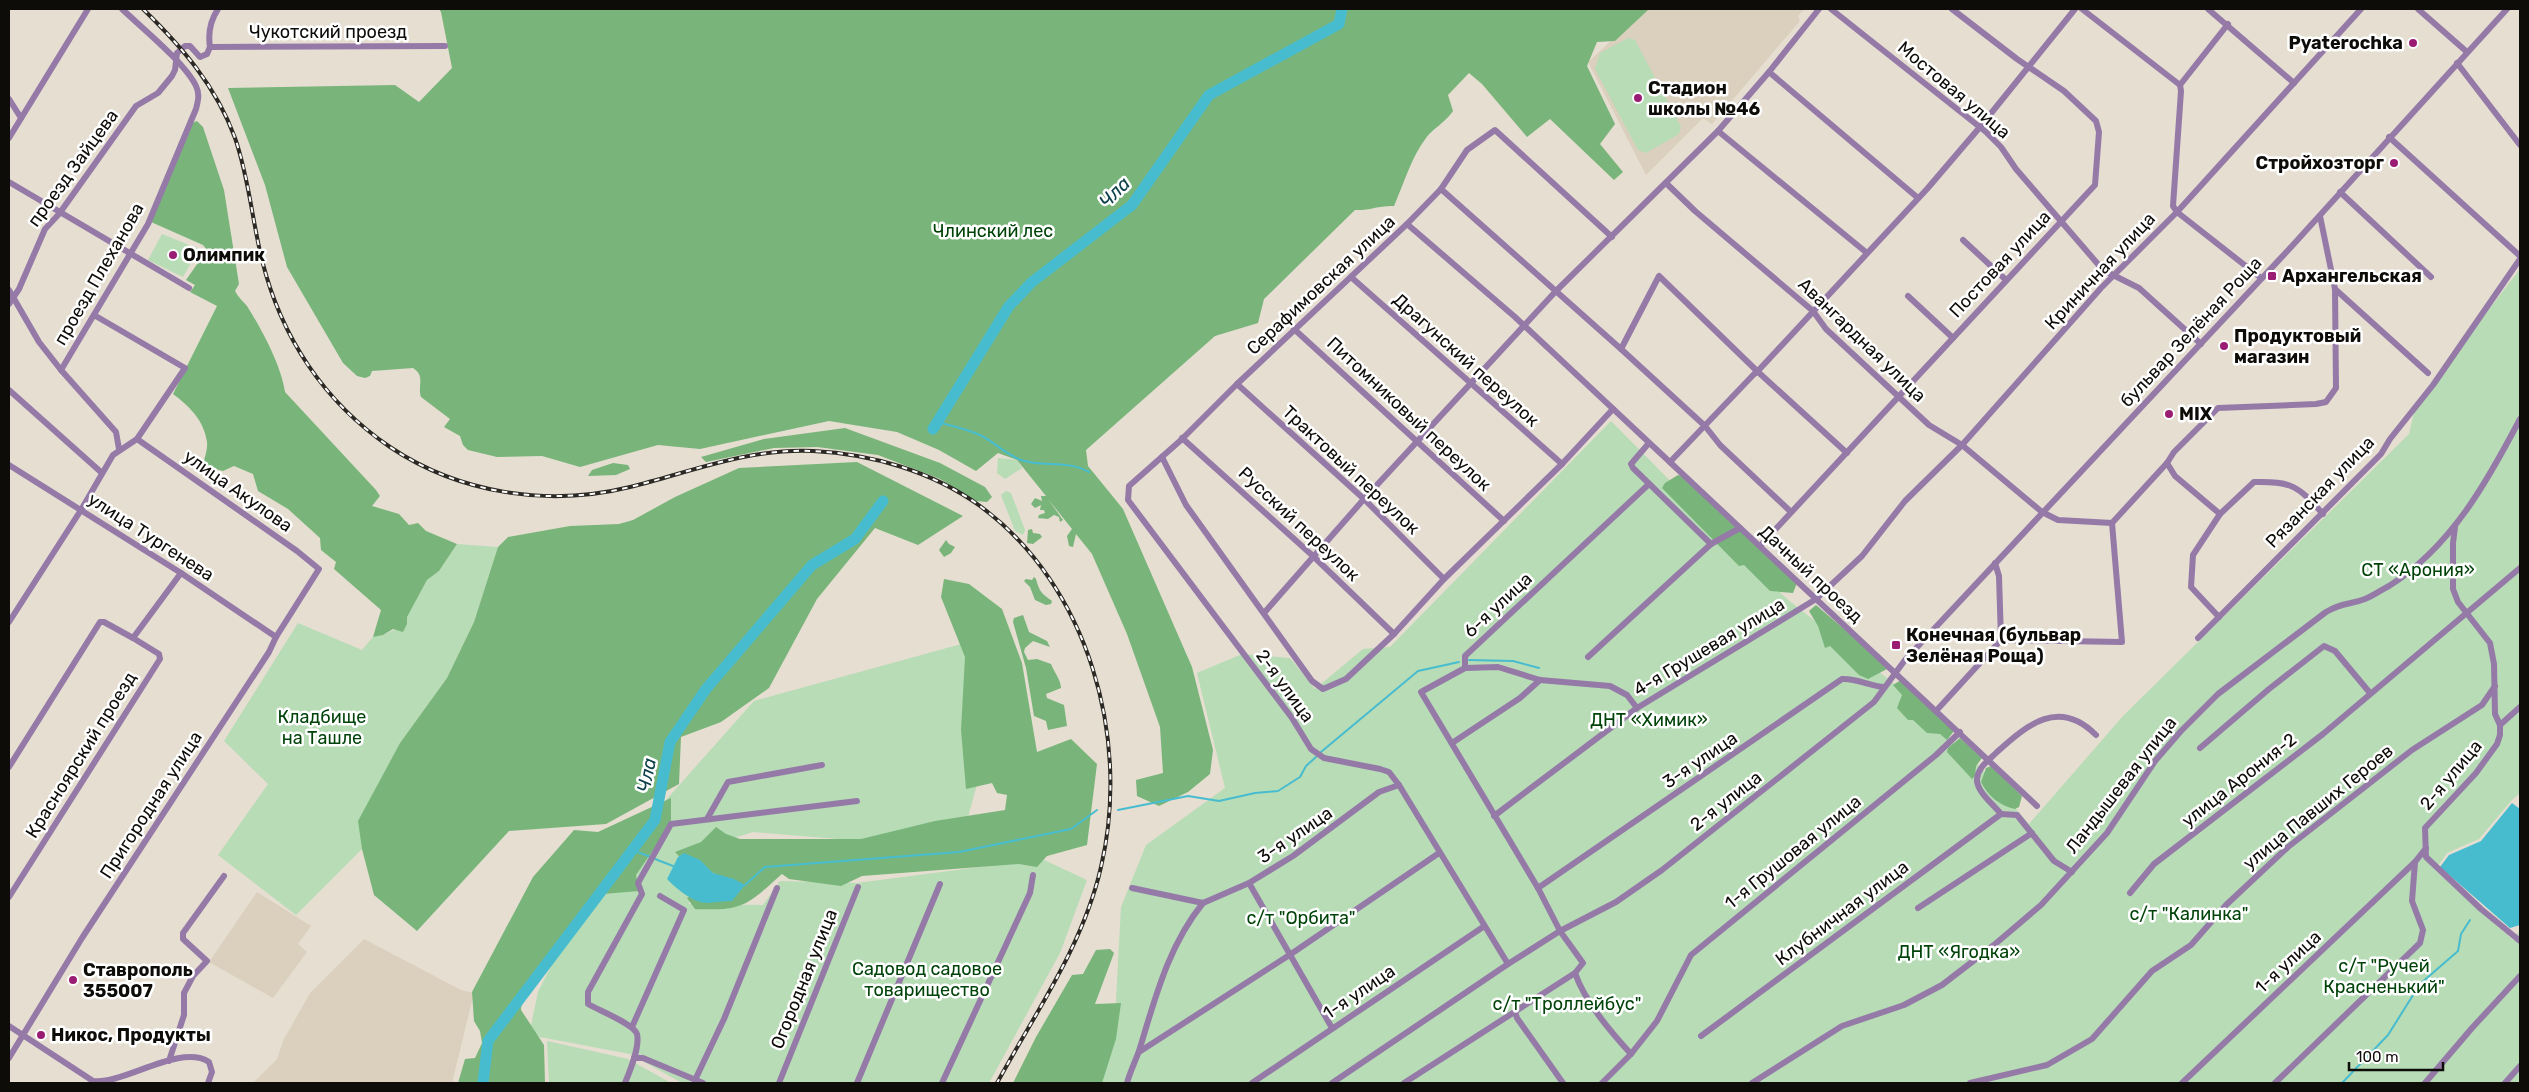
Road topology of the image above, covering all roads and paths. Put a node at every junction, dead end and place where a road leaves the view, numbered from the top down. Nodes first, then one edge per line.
1 (88, 9) edge
2 (122, 9) edge
3 (218, 9) edge
4 (1819, 9) edge
5 (1831, 9) edge
6 (1952, 9) edge
7 (2075, 9) edge
8 (2082, 9) edge
9 (2208, 9) edge
10 (2361, 9) edge
11 (2418, 9) edge
12 (2507, 9) edge
13 (2228, 24) junction
14 (445, 46) dead end
15 (210, 48) junction
16 (2467, 52) junction
17 (176, 61) junction
18 (2457, 63) junction
19 (2028, 67) junction
20 (1769, 72) junction
21 (2294, 83) junction
22 (2180, 85) junction
23 (9, 99) edge
24 (21, 118) junction
25 (1980, 127) junction
26 (1718, 131) junction
27 (2389, 137) junction
28 (9, 138) edge
29 (2520, 145) edge
30 (9, 182) edge
31 (1666, 183) junction
32 (1441, 189) junction
33 (2340, 192) junction
34 (1918, 198) junction
35 (2177, 212) junction
36 (59, 214) junction
37 (2320, 216) junction
38 (2060, 222) junction
39 (1407, 224) junction
40 (1612, 237) junction
41 (1963, 240) dead end
42 (1867, 252) junction
43 (131, 255) junction
44 (2520, 258) edge
45 (2114, 275) junction
46 (1351, 276) junction
47 (2431, 277) dead end
48 (2261, 278) junction
49 (2005, 279) junction
50 (189, 288) dead end
51 (2335, 289) junction
52 (9, 290) edge
53 (1556, 290) junction
54 (1908, 296) dead end
55 (14, 297) junction
56 (9, 304) edge
57 (1813, 311) junction
58 (94, 314) junction
59 (1524, 326) junction
60 (1294, 329) junction
61 (1953, 338) junction
62 (2201, 344) junction
63 (1621, 349) junction
64 (61, 370) junction
65 (1756, 372) junction
66 (2428, 374) dead end
67 (1471, 383) junction
68 (1237, 384) junction
69 (9, 390) edge
70 (1899, 396) junction
71 (1613, 409) junction
72 (2520, 419) edge
73 (1706, 426) junction
74 (1182, 438) junction
75 (137, 439) junction
76 (1417, 441) junction
77 (1650, 443) junction
78 (1962, 445) junction
79 (119, 449) junction
80 (1847, 453) junction
81 (1162, 456) junction
82 (1670, 462) junction
83 (2167, 463) junction
84 (1562, 464) junction
85 (9, 465) edge
86 (102, 473) junction
87 (1649, 484) junction
88 (1364, 499) junction
89 (1128, 500) joint
90 (81, 510) junction
91 (1791, 512) junction
92 (2042, 512) junction
93 (2220, 514) junction
94 (2323, 514) junction
95 (1504, 521) junction
96 (2112, 523) junction
97 (2456, 526) junction
98 (1740, 528) junction
99 (1712, 544) junction
100 (1760, 546) junction
101 (1313, 556) junction
102 (1862, 556) joint
103 (1995, 564) junction
104 (2520, 568) edge
105 (319, 569) joint
106 (181, 573) junction
107 (1444, 579) junction
108 (1816, 599) junction
109 (12, 610) edge
110 (1264, 613) junction
111 (2467, 614) junction
112 (2218, 617) junction
113 (9, 622) edge
114 (1394, 634) junction
115 (276, 637) junction
116 (133, 638) junction
117 (2198, 638) dead end
118 (2001, 640) junction
119 (1588, 657) dead end
120 (1466, 668) junction
121 (1894, 673) junction
122 (1540, 680) junction
123 (2494, 686) junction
124 (1884, 687) junction
125 (2370, 693) junction
126 (2520, 707) edge
127 (1637, 708) junction
128 (1936, 711) junction
129 (2500, 725) junction
130 (1960, 732) junction
131 (2096, 735) dead end
132 (1452, 744) junction
133 (2200, 748) dead end
134 (1990, 759) junction
135 (822, 765) dead end
136 (9, 767) edge
137 (1399, 785) junction
138 (857, 801) dead end
139 (2037, 806) dead end
140 (2000, 814) junction
141 (1494, 816) junction
142 (707, 820) junction
143 (2032, 833) junction
144 (2426, 848) junction
145 (1439, 853) junction
146 (2415, 862) junction
147 (2072, 872) junction
148 (1033, 875) dead end
149 (224, 876) dead end
150 (1249, 883) junction
151 (940, 884) dead end
152 (858, 887) dead end
153 (777, 888) dead end
154 (1132, 888) dead end
155 (1538, 888) junction
156 (2130, 893) dead end
157 (660, 896) dead end
158 (9, 897) edge
159 (1203, 904) junction
160 (1918, 908) dead end
161 (1483, 927) junction
162 (1560, 931) junction
163 (2520, 941) edge
164 (1291, 954) junction
165 (1508, 964) junction
166 (1575, 973) junction
167 (2520, 976) edge
168 (1515, 1012) junction
169 (9, 1026) edge
170 (632, 1027) junction
171 (1332, 1028) junction
172 (23, 1036) junction
173 (1702, 1036) dead end
174 (1138, 1052) junction
175 (1631, 1054) junction
176 (9, 1058) edge
177 (634, 1058) junction
178 (169, 1061) junction
179 (2520, 1066) edge
180 (695, 1080) junction
181 (208, 1083) edge
182 (625, 1083) edge
183 (703, 1083) edge
184 (778, 1083) edge
185 (857, 1083) edge
186 (942, 1083) edge
187 (1127, 1083) edge
188 (1252, 1083) edge
189 (1332, 1083) edge
190 (1404, 1083) edge
191 (1563, 1083) edge
192 (1602, 1083) edge
193 (1752, 1083) edge
194 (1970, 1083) edge
195 (2182, 1083) edge
196 (2276, 1083) edge
197 (2425, 1083) edge
198 (2505, 1083) edge

1 - 24 street
2 - 17 street
3 - 15 street
4 - 20 street
5 - 25 street, Мостовая улица
6 - 19 street, Постовая улица
7 - 19 street
8 - 22 street
9 - 13 street
10 - 21 street, Криничная улица
11 - 16 street
12 - 16 street, бульвар Зелёная Роща
13 - 21 street
13 - 22 street
14 - 15 street, Чукотский проезд
15 - 17 street, Чукотский проезд
16 - 18 street, бульвар Зелёная Роща
17 - 36 street, проезд Зайцева
17 - 43 street, проезд Плеханова
18 - 27 street, бульвар Зелёная Роща
18 - 29 street
19 - 25 street
19 - 38 street, Постовая улица
20 - 26 street
20 - 34 street
21 - 35 street, Криничная улица
22 - 35 street
23 - 24 street
24 - 28 street
25 - 34 street
25 - 38 street, Мостовая улица
26 - 31 street
26 - 42 street
27 - 33 street, бульвар Зелёная Роща
27 - 44 street
30 - 36 street
31 - 40 street
31 - 57 street, Авангардная улица
32 - 39 street
32 - 40 street
32 - 53 street
33 - 37 street, бульвар Зелёная Роща
33 - 47 street
34 - 42 street
35 - 45 street, Криничная улица
35 - 48 street
36 - 43 street
36 - 55 street, проезд Зайцева
37 - 48 street, бульвар Зелёная Роща
37 - 51 street
38 - 45 street, Мостовая улица
38 - 49 street, Постовая улица
39 - 46 street, Серафимовская улица
39 - 59 street, Серафимовская улица
40 - 53 street
41 - 49 street
42 - 57 street
43 - 50 street
43 - 58 street, проезд Плеханова
44 - 94 street, Рязанская улица
45 - 62 street, Мостовая улица
45 - 78 street, Криничная улица
46 - 60 street, Серафимовская улица
46 - 67 street, Драгунский переулок
48 - 62 street, бульвар Зелёная Роща
49 - 61 street, Постовая улица
51 - 66 street
51 - 83 street
52 - 55 street
53 - 59 street
53 - 63 street
54 - 61 street
55 - 56 street, проезд Зайцева
55 - 64 street
57 - 65 street
57 - 70 street, Авангардная улица
58 - 64 street, проезд Плеханова
58 - 75 street
59 - 67 street
59 - 71 street, Серафимовская улица
60 - 68 street, Серафимовская улица
60 - 76 street, Питомниковый переулок
61 - 70 street, Постовая улица
62 - 92 street, бульвар Зелёная Роща
63 - 65 street
63 - 73 street
64 - 79 street
65 - 73 street
65 - 80 street
67 - 76 street
67 - 84 street, Драгунский переулок
68 - 74 street, Серафимовская улица
68 - 88 street, Трактовый переулок
69 - 86 street
70 - 78 street, Авангардная улица
70 - 80 street, Постовая улица
71 - 77 street, Дачный проезд
71 - 84 street
72 - 97 street, Ландышевая улица
73 - 82 street
73 - 91 street
74 - 81 street, Серафимовская улица
74 - 101 street, Русский переулок
75 - 79 street
75 - 105 street, улица Акулова
76 - 88 street
76 - 95 street, Питомниковый переулок
77 - 82 street, Дачный проезд
77 - 87 street
78 - 92 street, Авангардная улица
78 - 102 street, Криничная улица
79 - 86 street
80 - 91 street, Постовая улица
81 - 89 street, Серафимовская улица
81 - 110 street
82 - 98 street, Дачный проезд
83 - 93 street
83 - 96 street
84 - 95 street
85 - 90 street, улица Тургенева
86 - 90 street
87 - 99 street
87 - 120 street, 6-я улица
88 - 101 street
88 - 107 street, Трактовый переулок
89 - 137 street, 2-я улица
90 - 106 street, улица Тургенева
90 - 109 street
91 - 100 street, Постовая улица
92 - 96 street, Авангардная улица
92 - 103 street, бульвар Зелёная Роща
93 - 94 street
93 - 112 street
94 - 112 street, Рязанская улица
95 - 107 street
96 - 118 street
97 - 111 street, 2-я улица
97 - 147 street, Ландышевая улица
98 - 99 street
98 - 100 street, Дачный проезд
99 - 119 street
100 - 108 street, Дачный проезд
101 - 110 street
101 - 114 street, Русский переулок
102 - 108 street, 4-я Грушевая улица
103 - 118 street
103 - 121 street, бульвар Зелёная Роща
104 - 111 street, улица Арония-2
105 - 115 street, Пригородная улица
106 - 115 street, улица Тургенева
106 - 116 street
107 - 114 street
108 - 121 street, Дачный проезд
108 - 127 street, 4-я Грушевая улица
109 - 113 street
110 - 114 street
111 - 123 street, 2-я улица
111 - 125 street, улица Арония-2
112 - 117 street, Рязанская улица
115 - 172 street, Пригородная улица
116 - 136 street, Красноярский проезд
116 - 158 street, Красноярский проезд
118 - 128 street
120 - 122 street, 6-я улица
120 - 132 street
121 - 124 street, 2-я улица
121 - 128 street, Дачный проезд
122 - 127 street, 6-я улица
122 - 132 street
123 - 129 street, 2-я улица
123 - 194 street, улица Павших Героев
124 - 155 street, 3-я улица
124 - 162 street, 2-я улица
125 - 133 street
125 - 156 street, улица Арония-2
126 - 129 street
127 - 141 street, 4-я Грушевая улица
128 - 130 street, Дачный проезд
129 - 144 street, 2-я улица
130 - 134 street, Дачный проезд
130 - 175 street, 1-я Грушовая улица
131 - 134 street
132 - 141 street
134 - 139 street, Дачный проезд
134 - 140 street
135 - 142 street
137 - 145 street, 2-я улица
137 - 150 street, 3-я улица
138 - 142 street
140 - 143 street
140 - 173 street, Клубничная улица
141 - 155 street
142 - 170 street
143 - 147 street
143 - 160 street
144 - 146 street, 1-я улица
144 - 163 street
145 - 161 street, 2-я улица
145 - 164 street
146 - 195 street, 1-я улица
146 - 196 street
147 - 193 street, Ландышевая улица
148 - 186 street
149 - 178 street
150 - 159 street, 3-я улица
150 - 164 street
151 - 185 street
152 - 184 street, Огородная улица
153 - 180 street
154 - 159 street
155 - 162 street
157 - 170 street
159 - 174 street, 3-я улица
161 - 165 street, 2-я улица
161 - 171 street, 1-я улица
162 - 165 street, 2-я улица
162 - 166 street
164 - 171 street
164 - 174 street
165 - 189 street, 2-я улица
166 - 168 street
166 - 175 street
167 - 197 street
168 - 190 street
168 - 191 street
169 - 172 street
170 - 177 street
171 - 188 street, 1-я улица
172 - 176 street, Пригородная улица
172 - 178 street
174 - 187 street, 3-я улица
175 - 192 street, 1-я Грушовая улица
177 - 180 street
177 - 182 street
178 - 181 street
179 - 198 street
180 - 183 street

